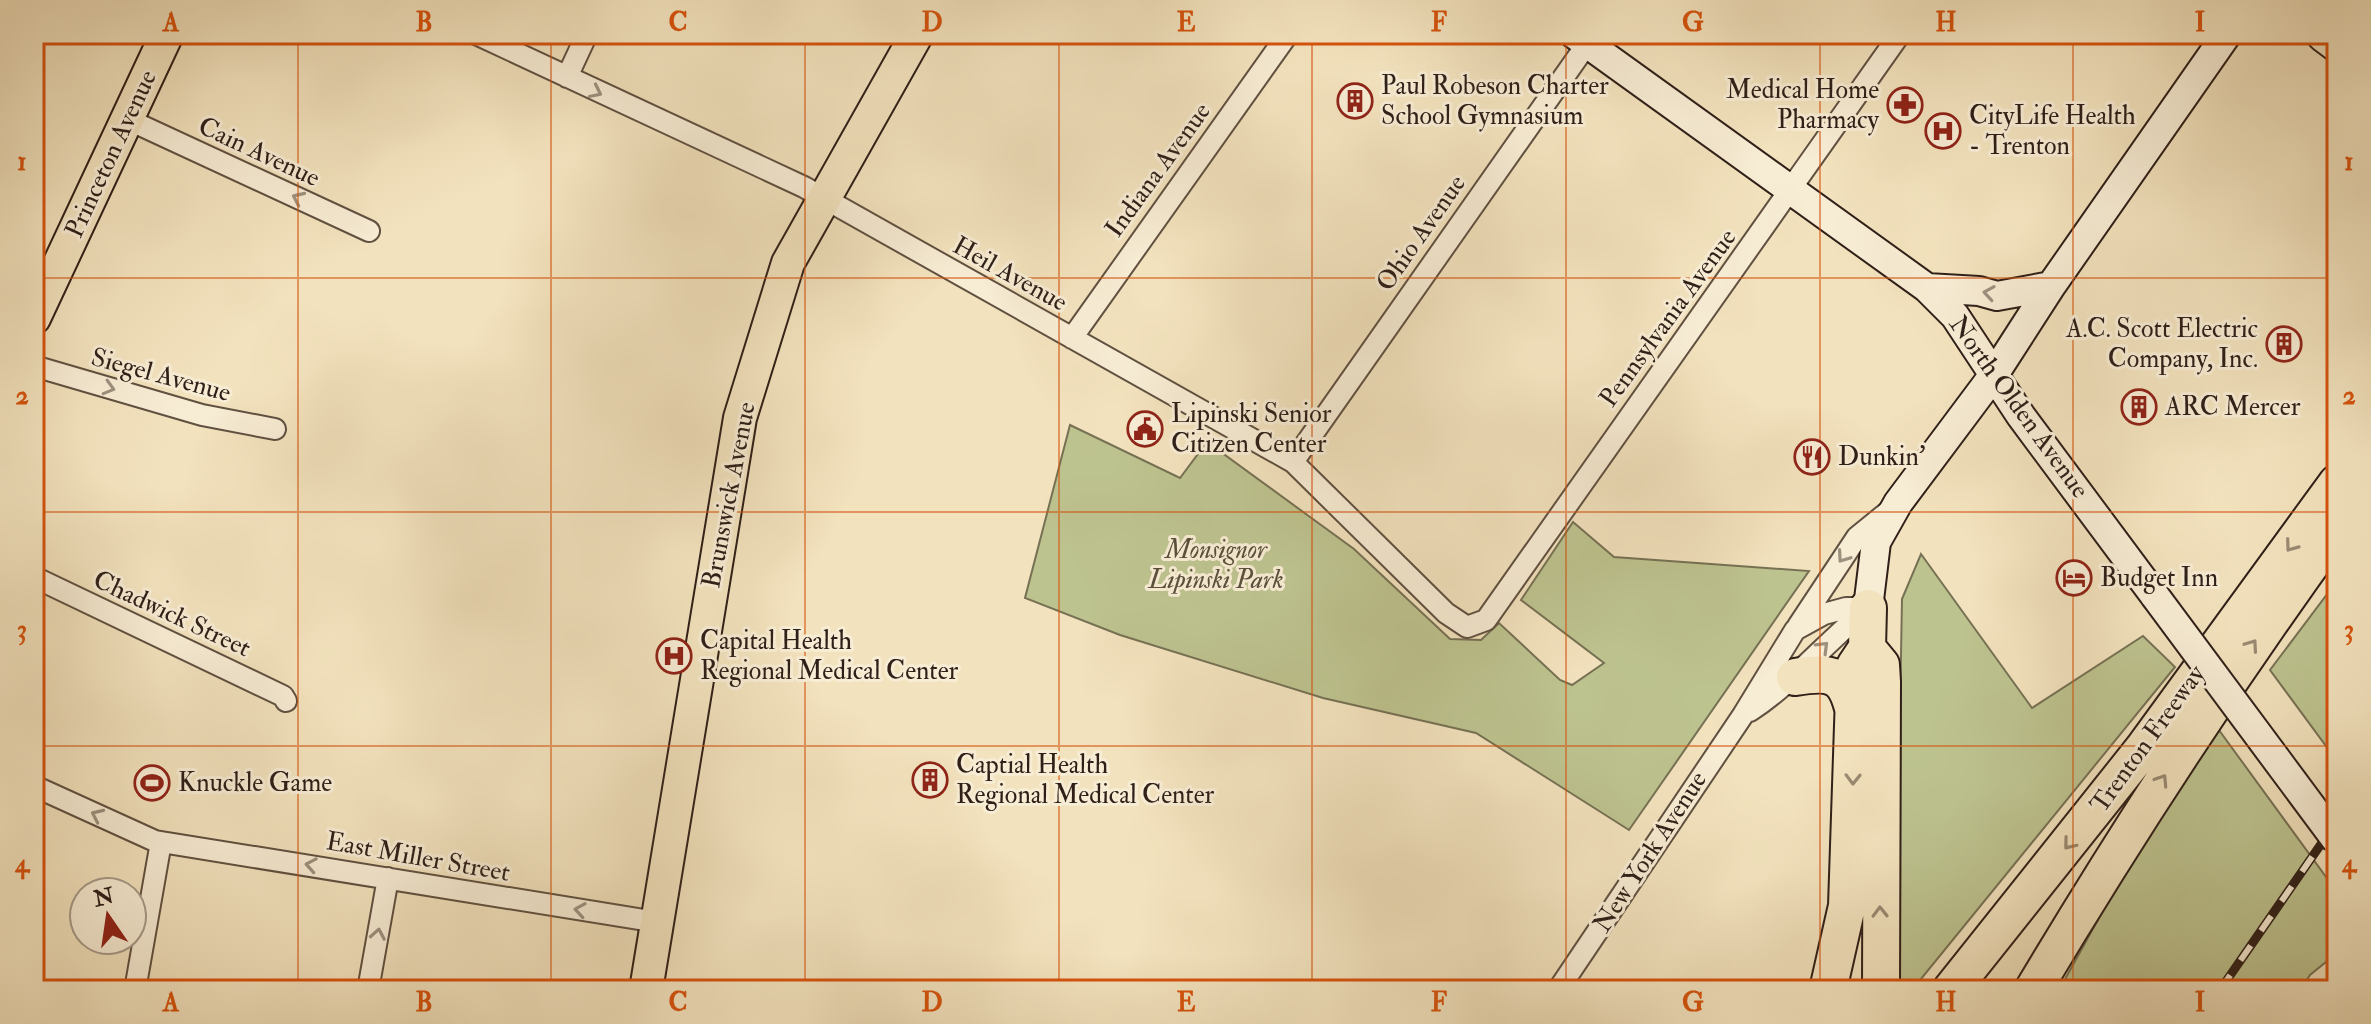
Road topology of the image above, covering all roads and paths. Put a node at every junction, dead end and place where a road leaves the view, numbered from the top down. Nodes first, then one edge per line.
1 (167, 34) edge
2 (476, 34) edge
3 (587, 34) edge
4 (917, 34) edge
5 (1288, 34) edge
6 (1900, 34) edge
7 (2227, 34) edge
8 (2325, 34) edge
9 (1585, 37) edge
10 (2337, 43) edge
11 (567, 77) junction
12 (127, 119) junction
13 (1791, 190) junction
14 (824, 199) junction
15 (369, 231) dead end
16 (2051, 286) junction
17 (1927, 288) junction
18 (34, 318) edge
19 (1072, 338) junction
20 (34, 366) edge
21 (1993, 376) junction
22 (275, 429) dead end
23 (1293, 462) junction
24 (2337, 483) edge
25 (1898, 503) junction
26 (2337, 528) edge
27 (34, 577) edge
28 (1868, 608) junction
29 (1473, 627) joint
30 (1795, 630) junction
31 (1867, 648) junction
32 (1795, 677) junction
33 (286, 701) dead end
34 (1855, 714) junction
35 (1743, 715) junction
36 (34, 786) edge
37 (2337, 841) edge
38 (165, 843) junction
39 (388, 878) junction
40 (657, 922) junction
41 (135, 990) edge
42 (368, 990) edge
43 (646, 990) edge
44 (1558, 990) edge
45 (1828, 990) edge
46 (1881, 990) edge
47 (1951, 990) edge
48 (2033, 990) edge

1 - 12 main road, Princeton Avenue
2 - 11 street, Heil Avenue
3 - 11 street
4 - 14 main road, Brunswick Avenue
5 - 19 street, Indiana Avenue
6 - 13 street, Pennsylvania Avenue
7 - 16 main road
8 - 10 highway
9 - 13 main road, North Olden Avenue
9 - 23 street, Ohio Avenue
11 -> 14 street, Heil Avenue
15 -> 12 street, Cain Avenue
12 - 18 main road, Princeton Avenue
13 - 17 main road, North Olden Avenue
13 - 29 street, Pennsylvania Avenue
14 - 19 street, Heil Avenue
14 - 40 main road, Brunswick Avenue
16 -> 17 main road
16 - 21 main road
17 - 21 main road, North Olden Avenue
19 - 23 street, Heil Avenue
20 -> 22 street, Siegel Avenue
21 - 25 main road
21 - 37 main road, North Olden Avenue, bridge
23 - 29 street, Heil Avenue
24 -> 47 highway, Trenton Freeway
25 - 28 main road
25 -> 30 street, New York Avenue
48 -> 26 highway, Trenton Freeway
27 - 33 street, Chadwick Street
28 - 30 street
28 - 31 highway
32 -> 28 street, New York Avenue
30 - 35 street, New York Avenue
31 - 34 highway
46 -> 31 highway
32 - 34 highway
32 - 35 street, New York Avenue
34 -> 45 highway
35 - 44 street, New York Avenue
38 -> 36 street, East Miller Street
39 -> 38 street, East Miller Street
38 - 41 street
40 -> 39 street, East Miller Street
42 -> 39 street
40 - 43 main road, Brunswick Avenue

